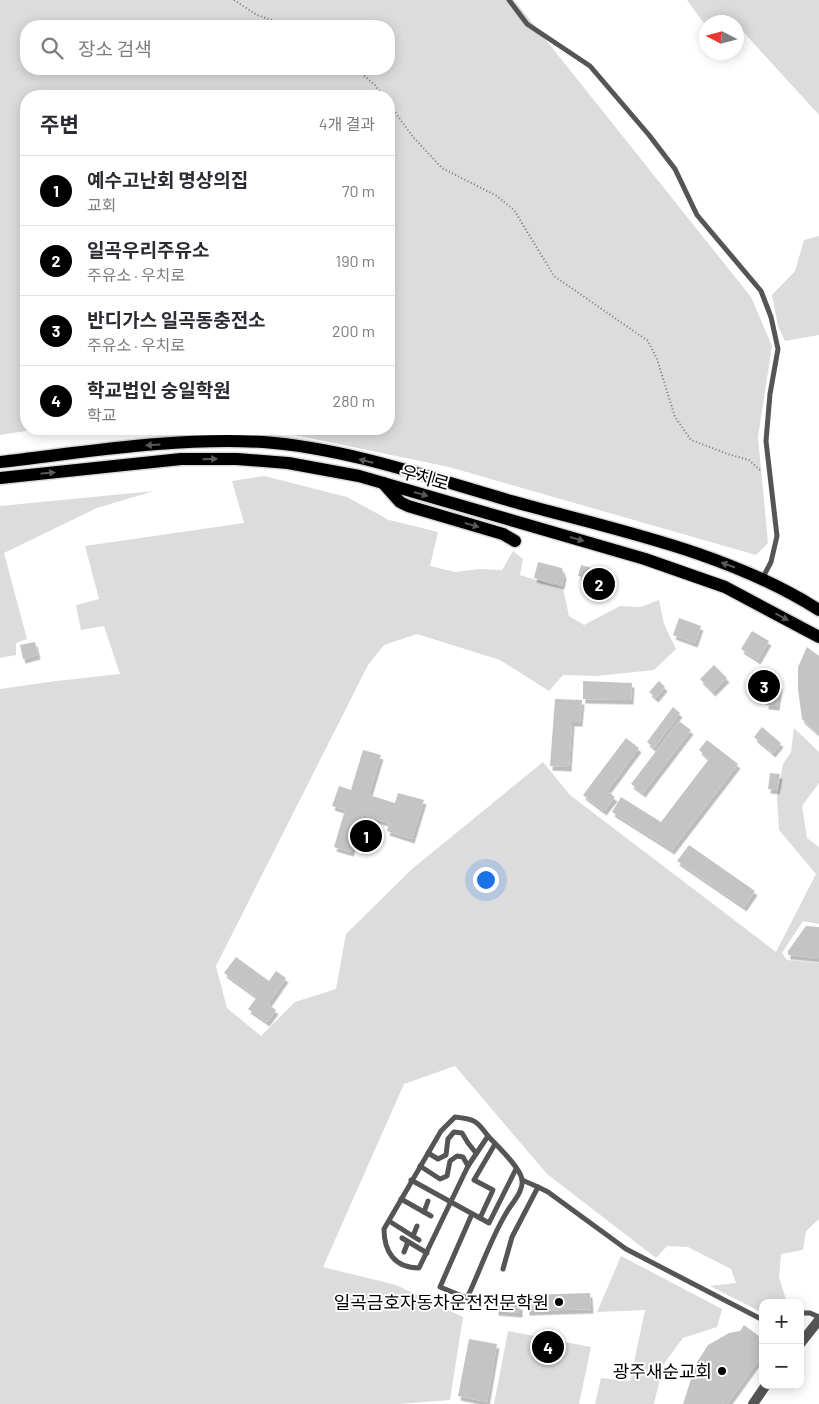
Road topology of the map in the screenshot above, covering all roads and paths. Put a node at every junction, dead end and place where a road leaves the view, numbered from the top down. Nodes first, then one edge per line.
1 (234, 0) edge
2 (509, 0) edge
3 (272, 20) edge
4 (363, 75) edge
5 (378, 90) edge
6 (395, 112) edge
7 (0, 462) edge
8 (0, 478) edge
9 (770, 479) junction
10 (383, 483) junction
11 (514, 541) dead end
12 (762, 579) junction
13 (819, 610) edge
14 (819, 637) edge
15 (488, 1136) junction
16 (495, 1144) junction
17 (428, 1153) junction
18 (476, 1153) junction
19 (420, 1166) junction
20 (468, 1166) junction
21 (516, 1168) junction
22 (411, 1180) junction
23 (522, 1180) junction
24 (538, 1187) junction
25 (401, 1199) junction
26 (428, 1202) dead end
27 (450, 1203) junction
28 (424, 1212) junction
29 (472, 1214) junction
30 (431, 1216) dead end
31 (480, 1218) junction
32 (389, 1221) junction
33 (417, 1226) dead end
34 (412, 1236) junction
35 (402, 1238) dead end
36 (419, 1240) dead end
37 (408, 1242) junction
38 (404, 1252) dead end
39 (426, 1253) junction
40 (503, 1269) dead end
41 (804, 1313) edge
42 (759, 1318) edge
43 (819, 1319) edge
44 (804, 1339) edge
45 (763, 1389) edge
46 (752, 1404) edge

1 - 3 path
2 - 9 lane
4 - 5 path
6 - 9 path
12 -> 7 main road, 우치로
8 -> 10 main road, 우치로
9 - 12 lane
10 -> 11 main road
10 -> 14 main road, 우치로
12 - 13 main road, 우치로
15 - 16 lane
15 - 17 lane
15 - 18 lane
16 - 21 lane
16 - 31 lane
17 - 18 lane
17 - 19 lane
18 - 20 lane
19 - 20 lane
19 - 22 lane
20 - 27 lane
21 - 23 lane
21 - 31 lane
22 - 25 lane
22 - 27 lane
23 - 24 lane
23 - 29 lane
24 - 40 lane
24 - 42 lane
25 - 28 lane
25 - 32 lane
26 - 28 lane
27 - 29 lane
27 - 39 lane
28 - 30 lane
29 - 31 lane
32 - 34 lane
32 - 39 lane
33 - 34 lane
34 - 36 lane
35 - 37 lane
37 - 38 lane
37 - 39 lane
41 - 43 lane
43 - 44 street
45 - 46 street

